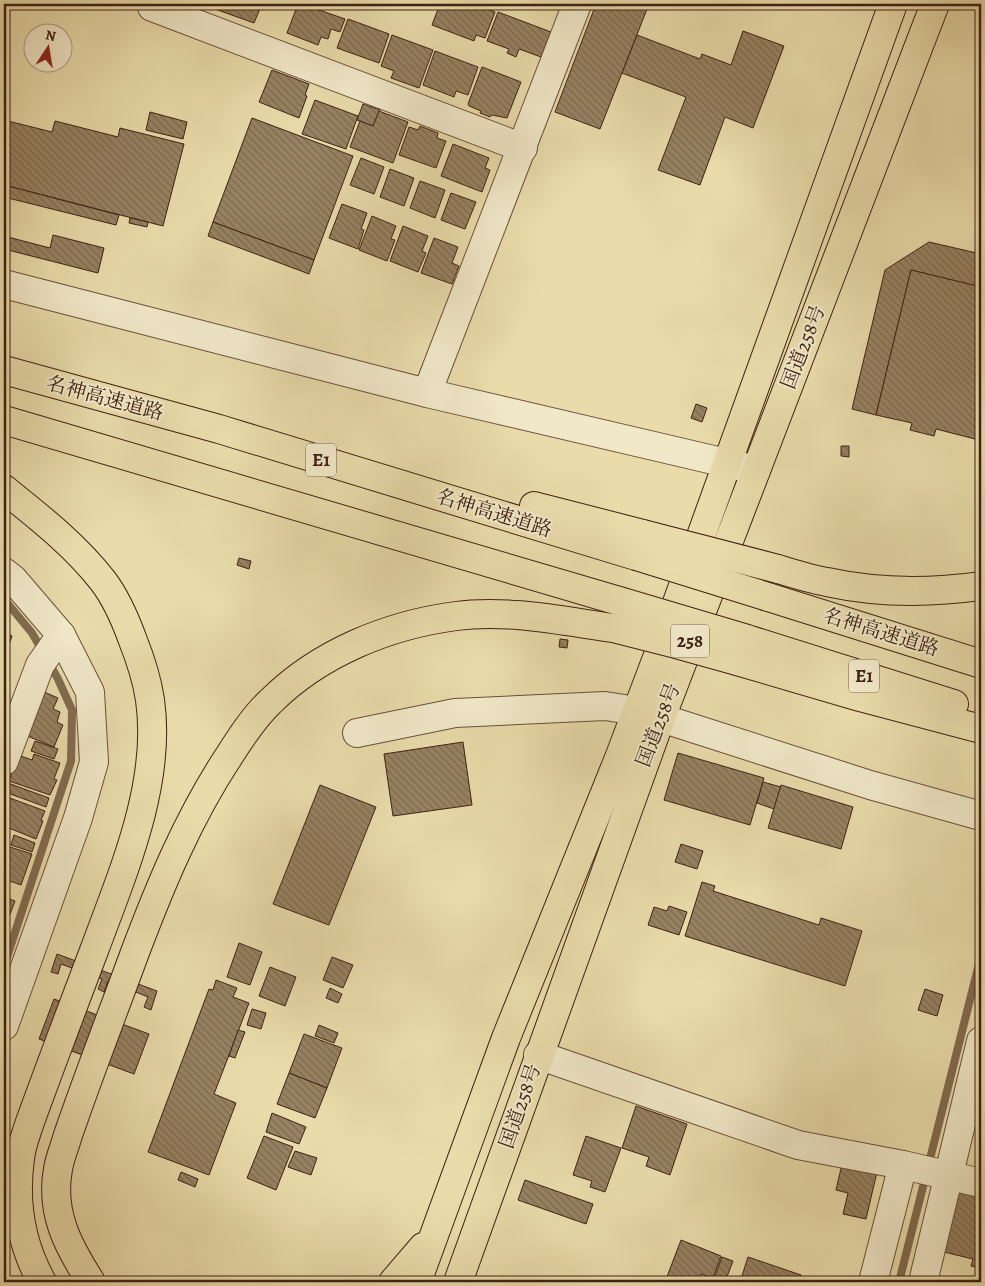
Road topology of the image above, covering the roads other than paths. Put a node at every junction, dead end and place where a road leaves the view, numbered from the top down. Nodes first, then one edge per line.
1 (153, 4) edge
2 (577, 4) edge
3 (893, 4) edge
4 (935, 4) edge
5 (523, 148) junction
6 (4, 284) edge
7 (4, 370) edge
8 (427, 393) junction
9 (4, 420) edge
10 (728, 464) junction
11 (756, 470) junction
12 (4, 489) edge
13 (640, 545) junction
14 (4, 572) edge
15 (981, 586) edge
16 (51, 649) junction
17 (742, 650) junction
18 (981, 664) edge
19 (981, 713) edge
20 (649, 714) junction
21 (981, 729) edge
22 (357, 733) dead end
23 (4, 761) edge
24 (981, 816) edge
25 (4, 1022) edge
26 (981, 1041) edge
27 (538, 1055) junction
28 (926, 1171) junction
29 (981, 1183) edge
30 (443, 1214) junction
31 (42, 1282) edge
32 (91, 1282) edge
33 (393, 1282) edge
34 (417, 1282) edge
35 (458, 1282) edge
36 (874, 1282) edge
37 (923, 1282) edge

1 - 5 street
2 - 5 street
3 - 10 highway, 国道258号 / 258
4 - 11 highway, 国道258号 / 258
5 - 8 street
6 - 8 street
7 - 13 highway, 名神高速道路 / E1
8 - 10 street
9 - 17 highway, E1, bridge
10 - 11 street
10 - 20 highway, 国道258号 / 258
11 - 20 highway, 国道258号 / 258
12 - 31 highway
13 - 15 highway, bridge
13 - 18 highway, 名神高速道路 / E1, bridge
14 - 16 street
16 - 23 street
16 - 25 street
17 - 19 highway, E1
17 - 21 highway
17 - 32 highway, bridge
20 - 22 street
20 - 24 street
20 - 27 highway, 国道258号 / 258
20 - 30 highway, 国道258号 / 258
26 - 28 street
27 - 28 street
27 - 35 highway, 国道258号 / 258
28 - 29 street
28 - 36 street
28 - 37 street
30 - 33 highway
30 - 34 highway, 国道258号 / 258

